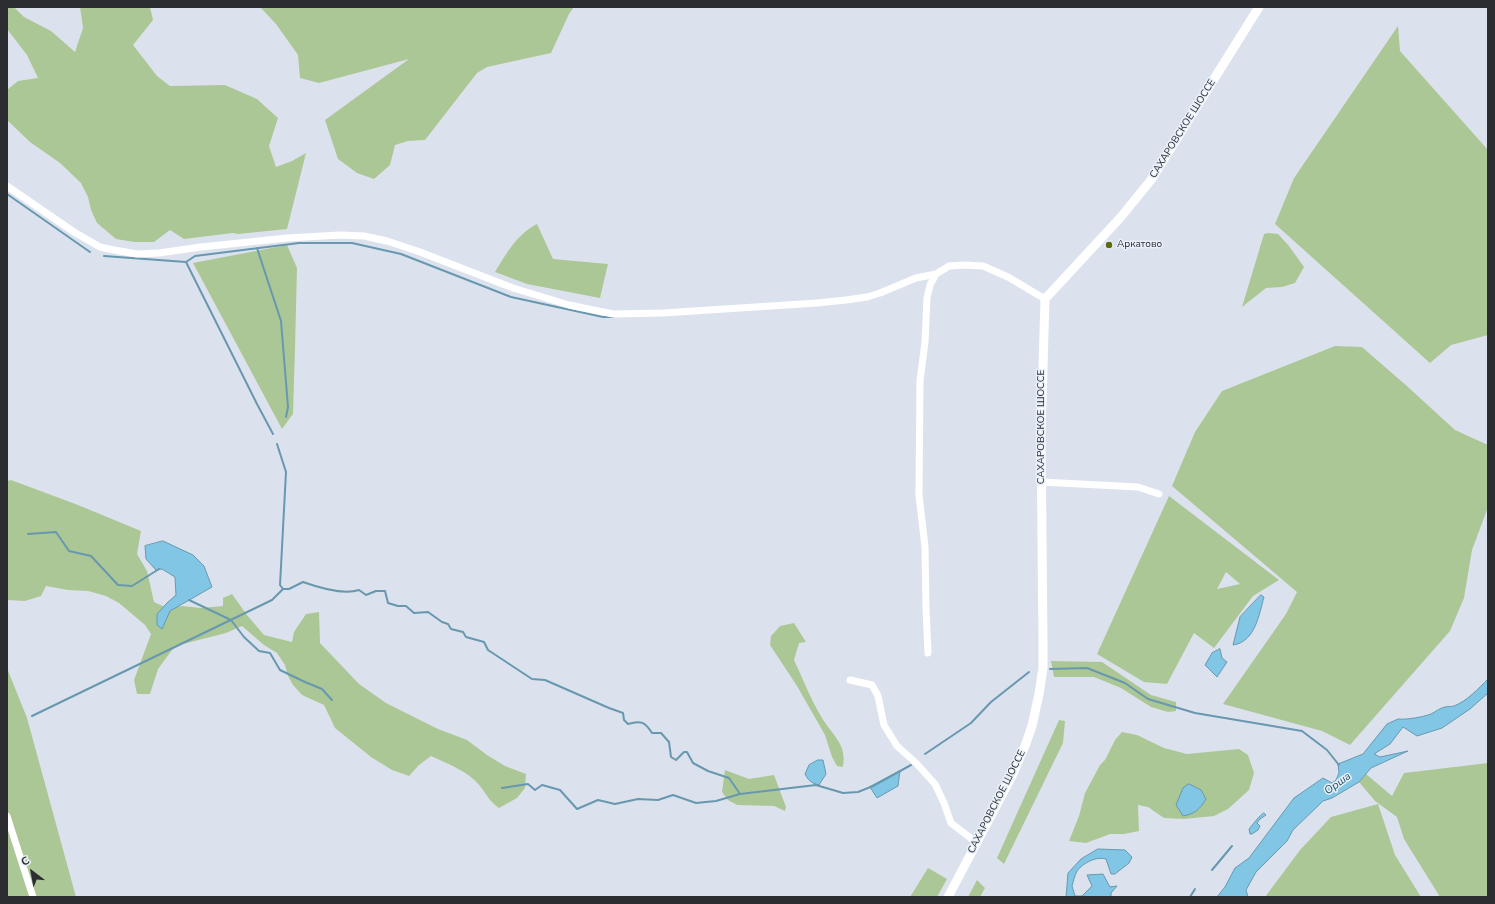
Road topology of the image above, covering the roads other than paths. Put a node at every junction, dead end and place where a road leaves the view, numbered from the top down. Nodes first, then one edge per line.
1 (1259, 7) edge
2 (7, 186) edge
3 (936, 274) junction
4 (1045, 299) junction
5 (1041, 482) junction
6 (1158, 494) dead end
7 (928, 653) dead end
8 (850, 680) dead end
9 (7, 816) edge
10 (976, 843) junction
11 (33, 897) edge
12 (948, 897) edge

1 - 4 main road, САХАРОВСКОЕ ШОССЕ
2 - 3 street
3 - 4 street
3 - 7 street
4 - 5 main road, САХАРОВСКОЕ ШОССЕ
5 - 6 street
5 - 10 main road, САХАРОВСКОЕ ШОССЕ
8 - 10 street
9 - 11 street
10 - 12 main road, САХАРОВСКОЕ ШОССЕ

